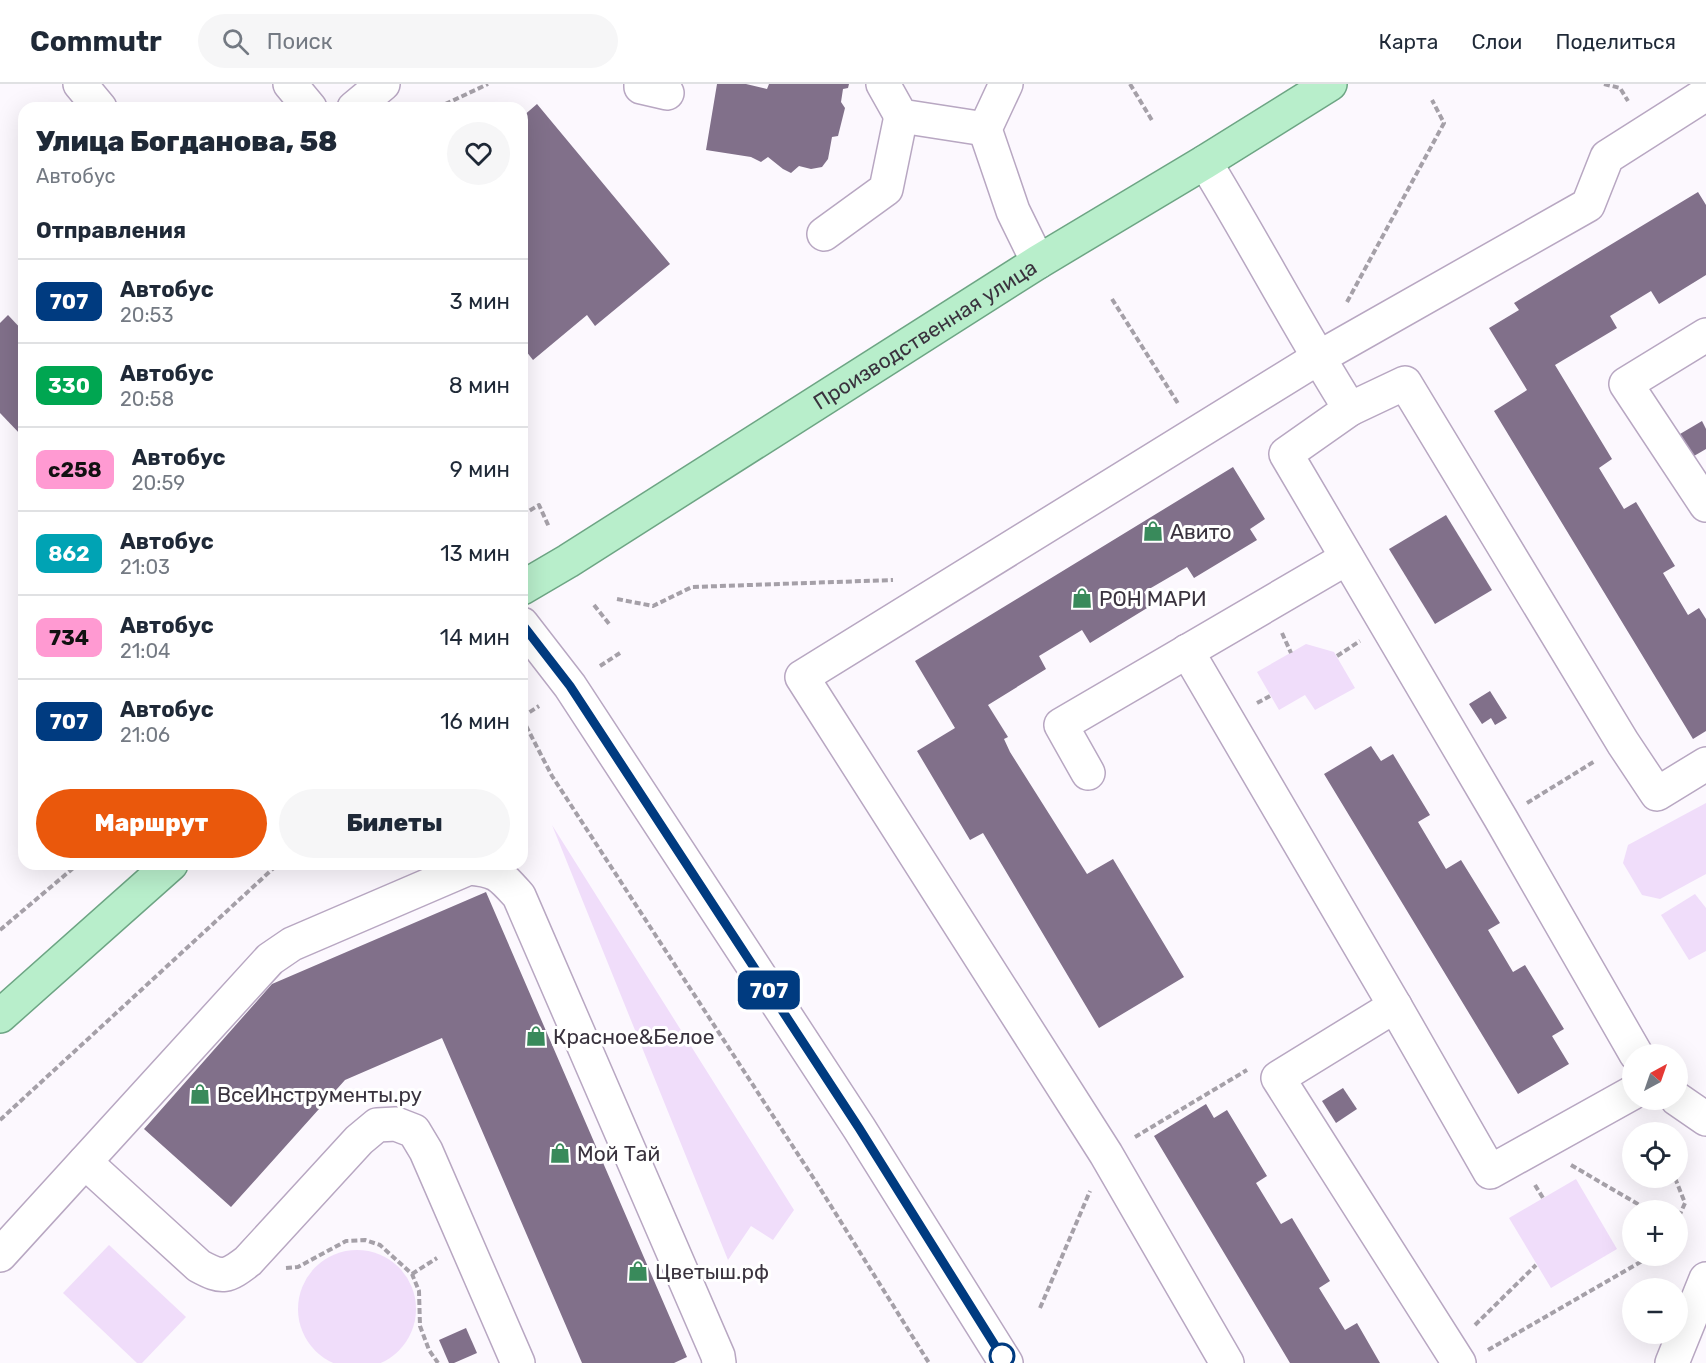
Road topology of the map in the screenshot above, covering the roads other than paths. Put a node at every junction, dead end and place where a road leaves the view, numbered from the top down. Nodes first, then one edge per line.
1 (80, 84) edge
2 (290, 84) edge
3 (383, 84) edge
4 (883, 84) edge
5 (1006, 84) edge
6 (1330, 84) edge
7 (1706, 94) edge
8 (95, 102) edge
9 (305, 102) edge
10 (361, 102) edge
11 (901, 116) junction
12 (985, 129) junction
13 (1205, 162) junction
14 (824, 234) dead end
15 (1038, 262) junction
16 (1706, 335) edge
17 (1318, 358) junction
18 (1350, 409) junction
19 (1706, 505) edge
20 (1347, 558) junction
21 (528, 584) edge
22 (528, 632) edge
23 (1186, 651) junction
24 (1706, 764) edge
25 (1088, 773) dead end
26 (164, 870) edge
27 (464, 870) edge
28 (487, 870) edge
29 (1395, 1006) junction
30 (0, 1016) edge
31 (1630, 1044) edge
32 (1622, 1099) edge
33 (1688, 1107) edge
34 (1706, 1119) edge
35 (84, 1162) junction
36 (0, 1255) edge
37 (1706, 1279) edge
38 (518, 1363) edge
39 (719, 1363) edge
40 (1006, 1363) edge
41 (1227, 1363) edge
42 (1458, 1363) edge
43 (1672, 1363) edge

1 - 8 street
2 - 9 street
3 - 10 street
4 - 11 street
5 - 12 street
6 - 13 main road, Производственная улица
7 - 17 street
11 - 12 street
11 - 14 street
12 - 15 street
13 - 15 main road, Производственная улица
13 - 17 street
15 - 21 main road, Производственная улица
16 - 19 street
17 - 18 street
17 - 41 street
18 - 20 street
18 - 24 street
20 - 23 street
20 - 31 street
22 - 40 street
23 - 25 street
23 - 29 street
26 - 30 main road
27 - 35 street
28 - 39 street
29 - 32 street
29 - 42 street
33 - 34 street
35 - 36 street
35 - 38 street
37 - 43 street

